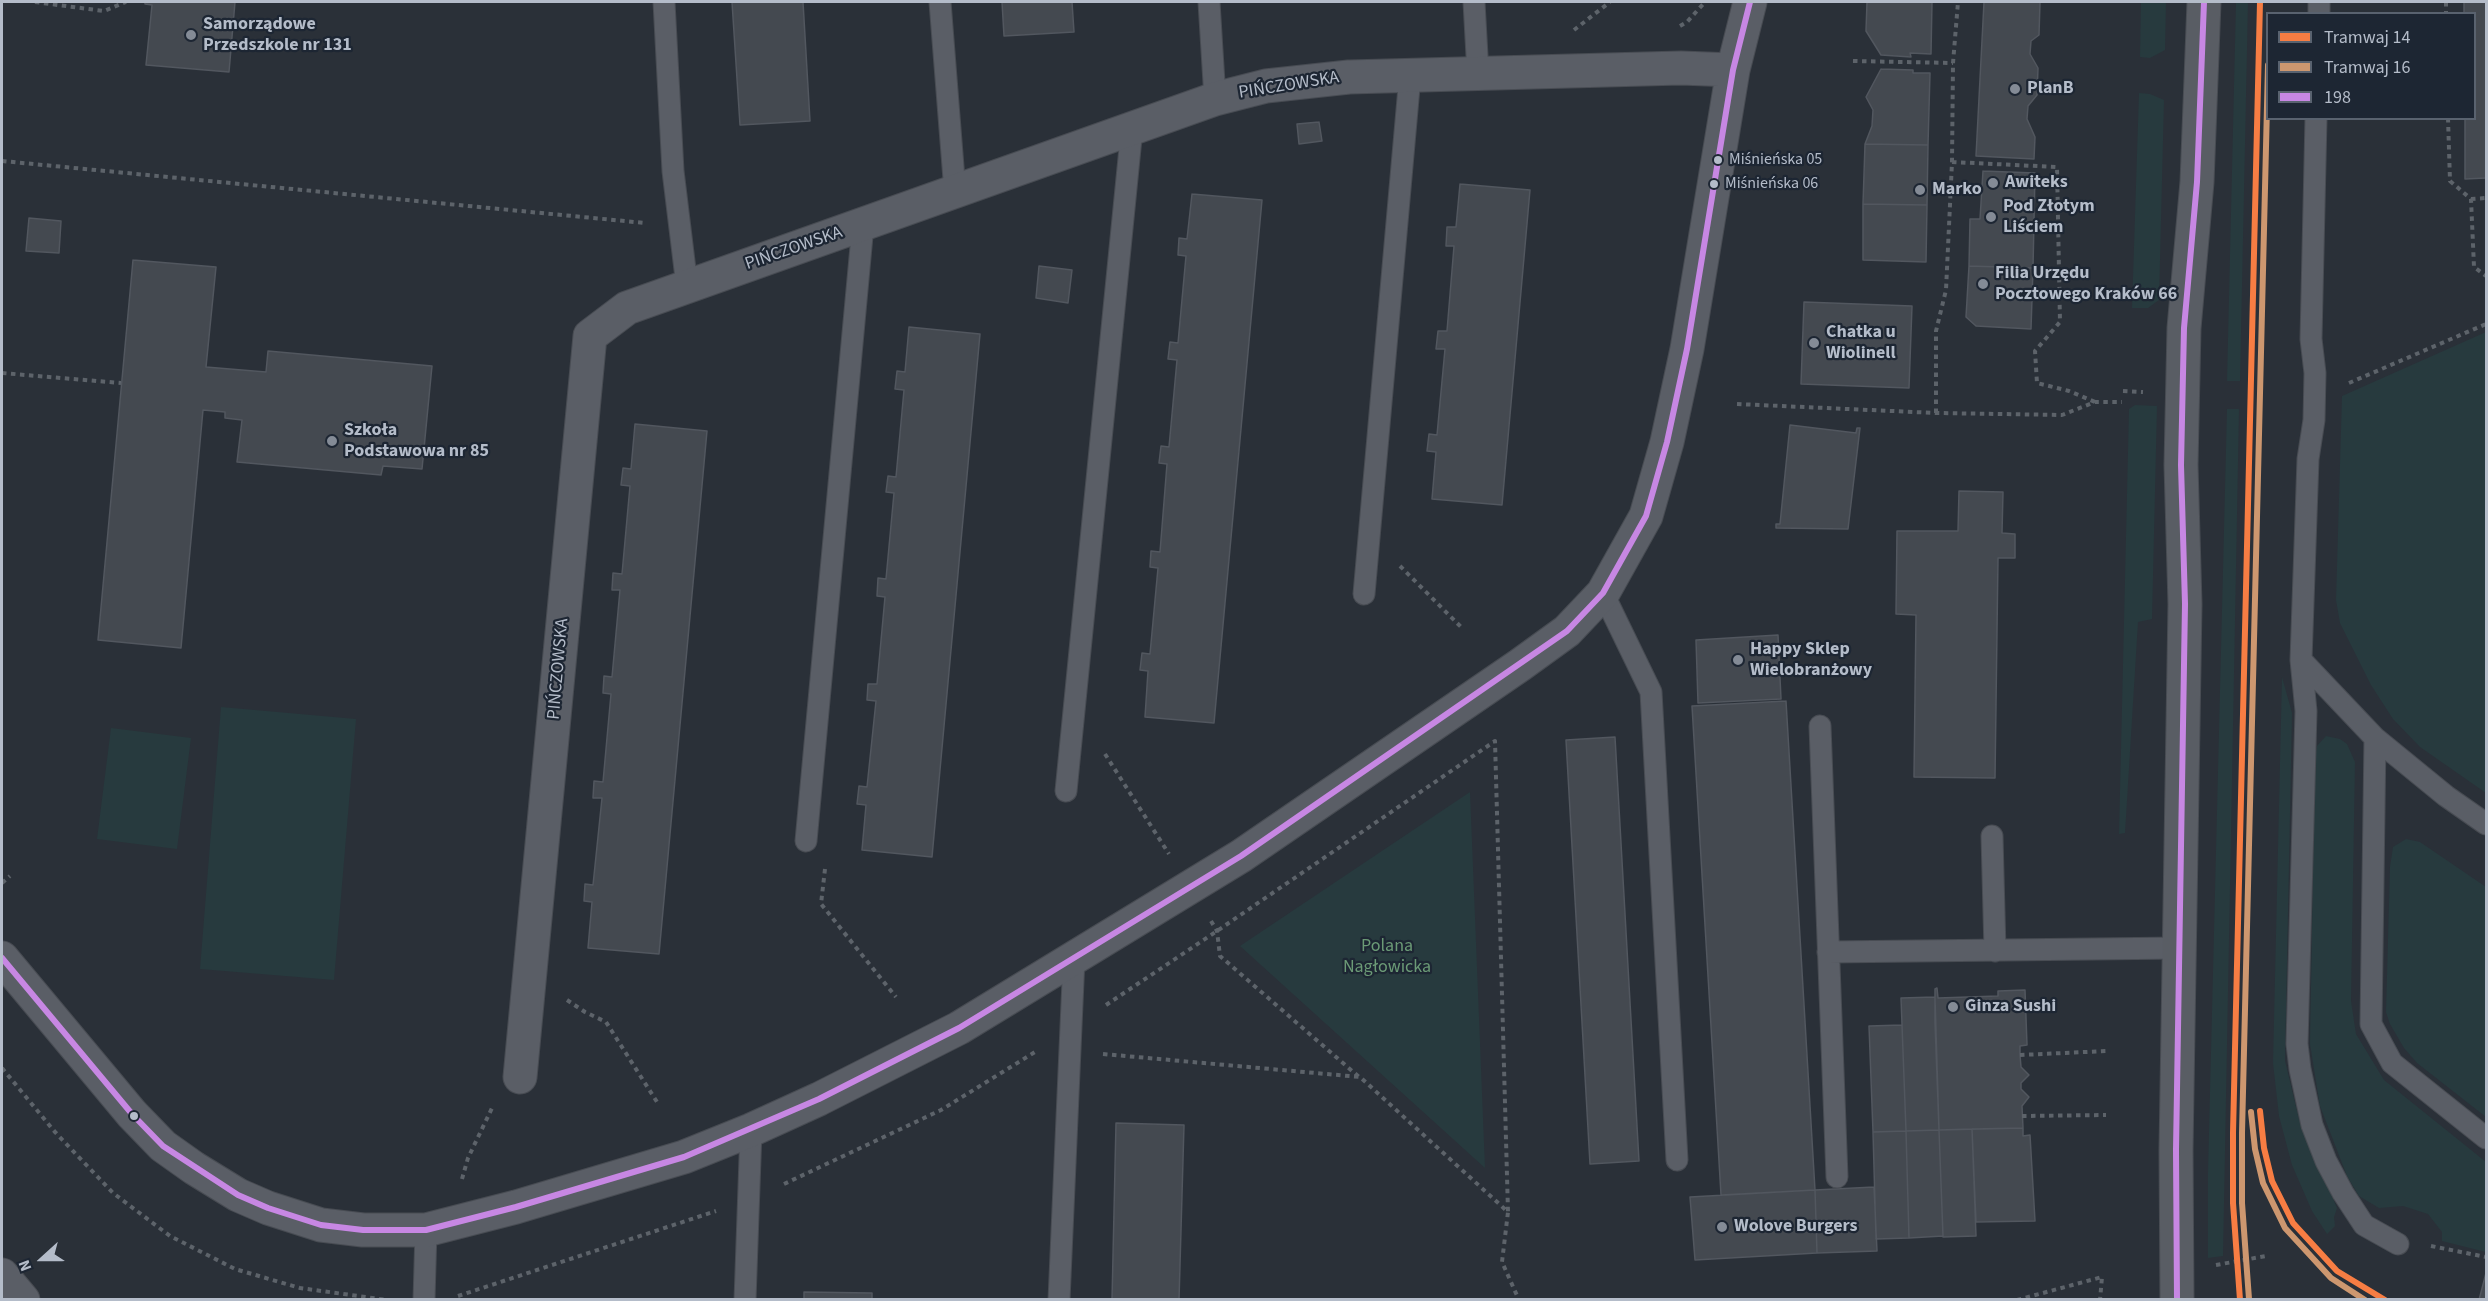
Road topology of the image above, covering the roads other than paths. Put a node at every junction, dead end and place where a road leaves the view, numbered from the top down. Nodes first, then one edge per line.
1 (664, 2) edge
2 (940, 2) edge
3 (1209, 2) edge
4 (1474, 2) edge
5 (1750, 2) edge
6 (2204, 2) edge
7 (1734, 70) junction
8 (1478, 74) junction
9 (1410, 76) junction
10 (1215, 99) junction
11 (2316, 120) edge
12 (1132, 128) junction
13 (955, 192) junction
14 (863, 225) junction
15 (687, 286) junction
16 (1603, 593) junction
17 (1364, 594) dead end
18 (2301, 660) junction
19 (1820, 726) dead end
20 (2375, 738) junction
21 (1066, 791) dead end
22 (2487, 824) edge
23 (1992, 837) dead end
24 (806, 841) dead end
25 (2180, 948) junction
26 (1995, 951) junction
27 (1828, 952) junction
28 (1074, 958) junction
29 (7, 976) edge
30 (520, 1077) road end
31 (751, 1130) junction
32 (2487, 1138) edge
33 (1677, 1160) dead end
34 (1837, 1177) dead end
35 (426, 1230) junction
36 (2398, 1244) dead end
37 (2, 1275) edge
38 (23, 1299) edge
39 (424, 1299) edge
40 (745, 1299) edge
41 (1059, 1299) edge
42 (2177, 1299) edge

1 - 15 lane
2 - 13 lane
3 - 10 lane
4 - 8 lane
5 - 7 street
6 - 25 street
7 - 8 street, PIŃCZOWSKA
7 - 16 street
8 - 9 street, PIŃCZOWSKA
9 - 10 street, PIŃCZOWSKA
9 - 17 lane
10 - 12 street, PIŃCZOWSKA
11 - 18 lane
12 - 13 street, PIŃCZOWSKA
12 - 21 lane
13 - 14 street, PIŃCZOWSKA
14 - 15 street, PIŃCZOWSKA
14 - 24 lane
15 - 30 street, PIŃCZOWSKA
16 - 28 street
16 - 33 lane
18 - 20 lane
18 - 36 lane
19 - 27 lane
20 - 22 lane
20 - 32 lane
23 - 26 lane
25 - 26 lane
25 - 42 street
26 - 27 lane
27 - 34 lane
28 - 31 street
28 - 41 lane
29 - 35 street
31 - 35 street
31 - 40 lane
35 - 39 lane
37 - 38 street

